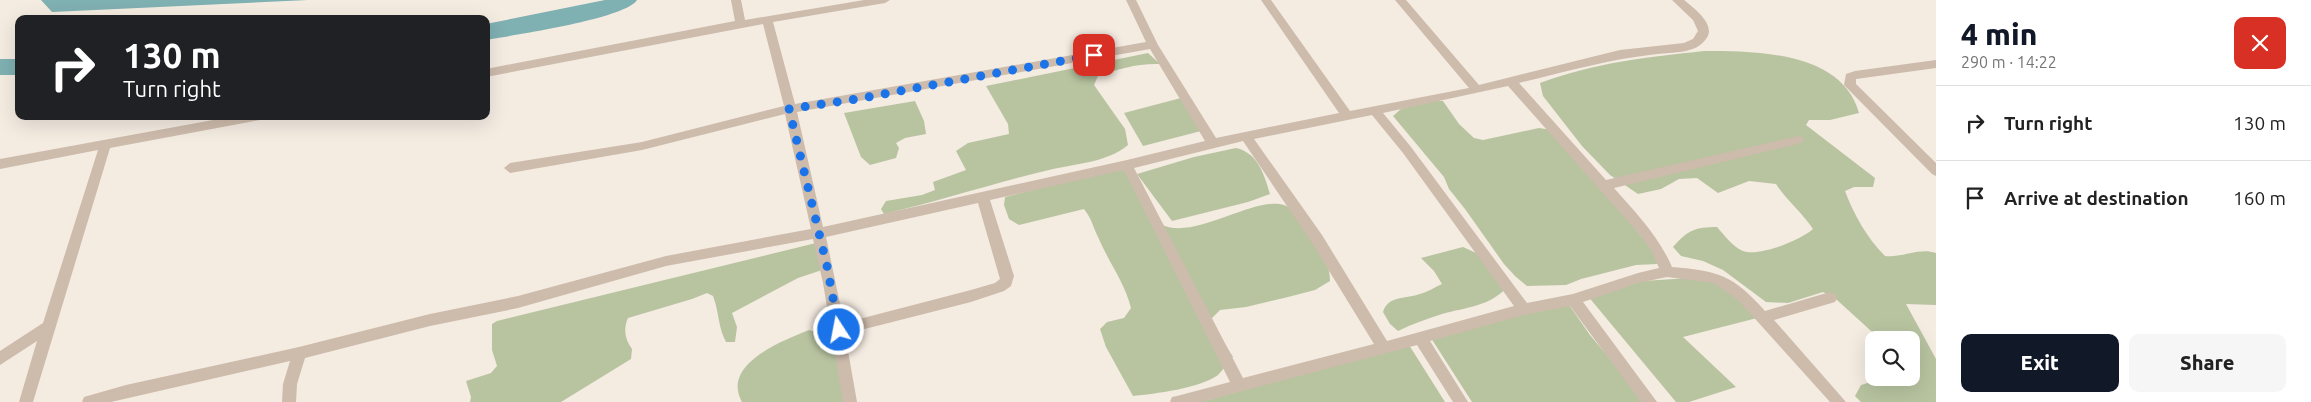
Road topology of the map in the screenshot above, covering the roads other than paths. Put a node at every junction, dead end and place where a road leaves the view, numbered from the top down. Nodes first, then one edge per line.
1 (736, 0) edge
2 (885, 0) edge
3 (1131, 0) edge
4 (1266, 0) edge
5 (1400, 0) edge
6 (1677, 0) edge
7 (767, 20) junction
8 (741, 24) junction
9 (1154, 45) junction
10 (1936, 64) edge
11 (490, 72) edge
12 (1511, 82) junction
13 (1477, 90) junction
14 (789, 109) junction
15 (1375, 111) junction
16 (1346, 116) junction
17 (239, 120) edge
18 (1246, 137) junction
19 (1798, 140) dead end
20 (1213, 143) junction
21 (105, 146) junction
22 (0, 164) edge
23 (1127, 165) junction
24 (510, 168) dead end
25 (1936, 171) edge
26 (1605, 185) junction
27 (983, 197) junction
28 (819, 233) junction
29 (1667, 272) junction
30 (1830, 298) dead end
31 (1573, 300) junction
32 (1524, 308) junction
33 (1762, 318) junction
34 (48, 326) junction
35 (839, 330) junction
36 (1420, 338) junction
37 (1384, 347) junction
38 (299, 353) junction
39 (0, 359) edge
40 (1240, 386) junction
41 (123, 397) edge
42 (26, 402) edge
43 (89, 402) edge
44 (289, 402) edge
45 (850, 402) edge
46 (1177, 402) edge
47 (1461, 402) edge
48 (1650, 402) edge
49 (1839, 402) edge

1 - 8 street
2 - 7 street
3 - 9 street
4 - 16 street
5 - 13 street
6 - 12 street
7 - 8 street
7 - 14 street
8 - 11 street
9 - 14 street
9 - 20 street
10 - 25 street
12 - 13 street
12 - 26 street
13 - 15 street
14 - 24 street
14 - 28 street
15 - 16 street
15 - 32 street
16 - 18 street
17 - 21 street
18 - 20 street
18 - 37 street
19 - 26 street
20 - 23 street
21 - 22 street
21 - 34 street
23 - 27 street
23 - 40 street
26 - 29 street
27 - 28 street
27 - 35 street
28 - 35 street
28 - 38 street
29 - 31 street
29 - 33 street
30 - 33 street
31 - 32 street
31 - 48 street
32 - 36 street
33 - 49 street
34 - 39 street
34 - 42 street
35 - 45 street
36 - 37 street
36 - 47 street
37 - 40 street
38 - 41 street
38 - 44 street
40 - 46 street
41 - 43 street

